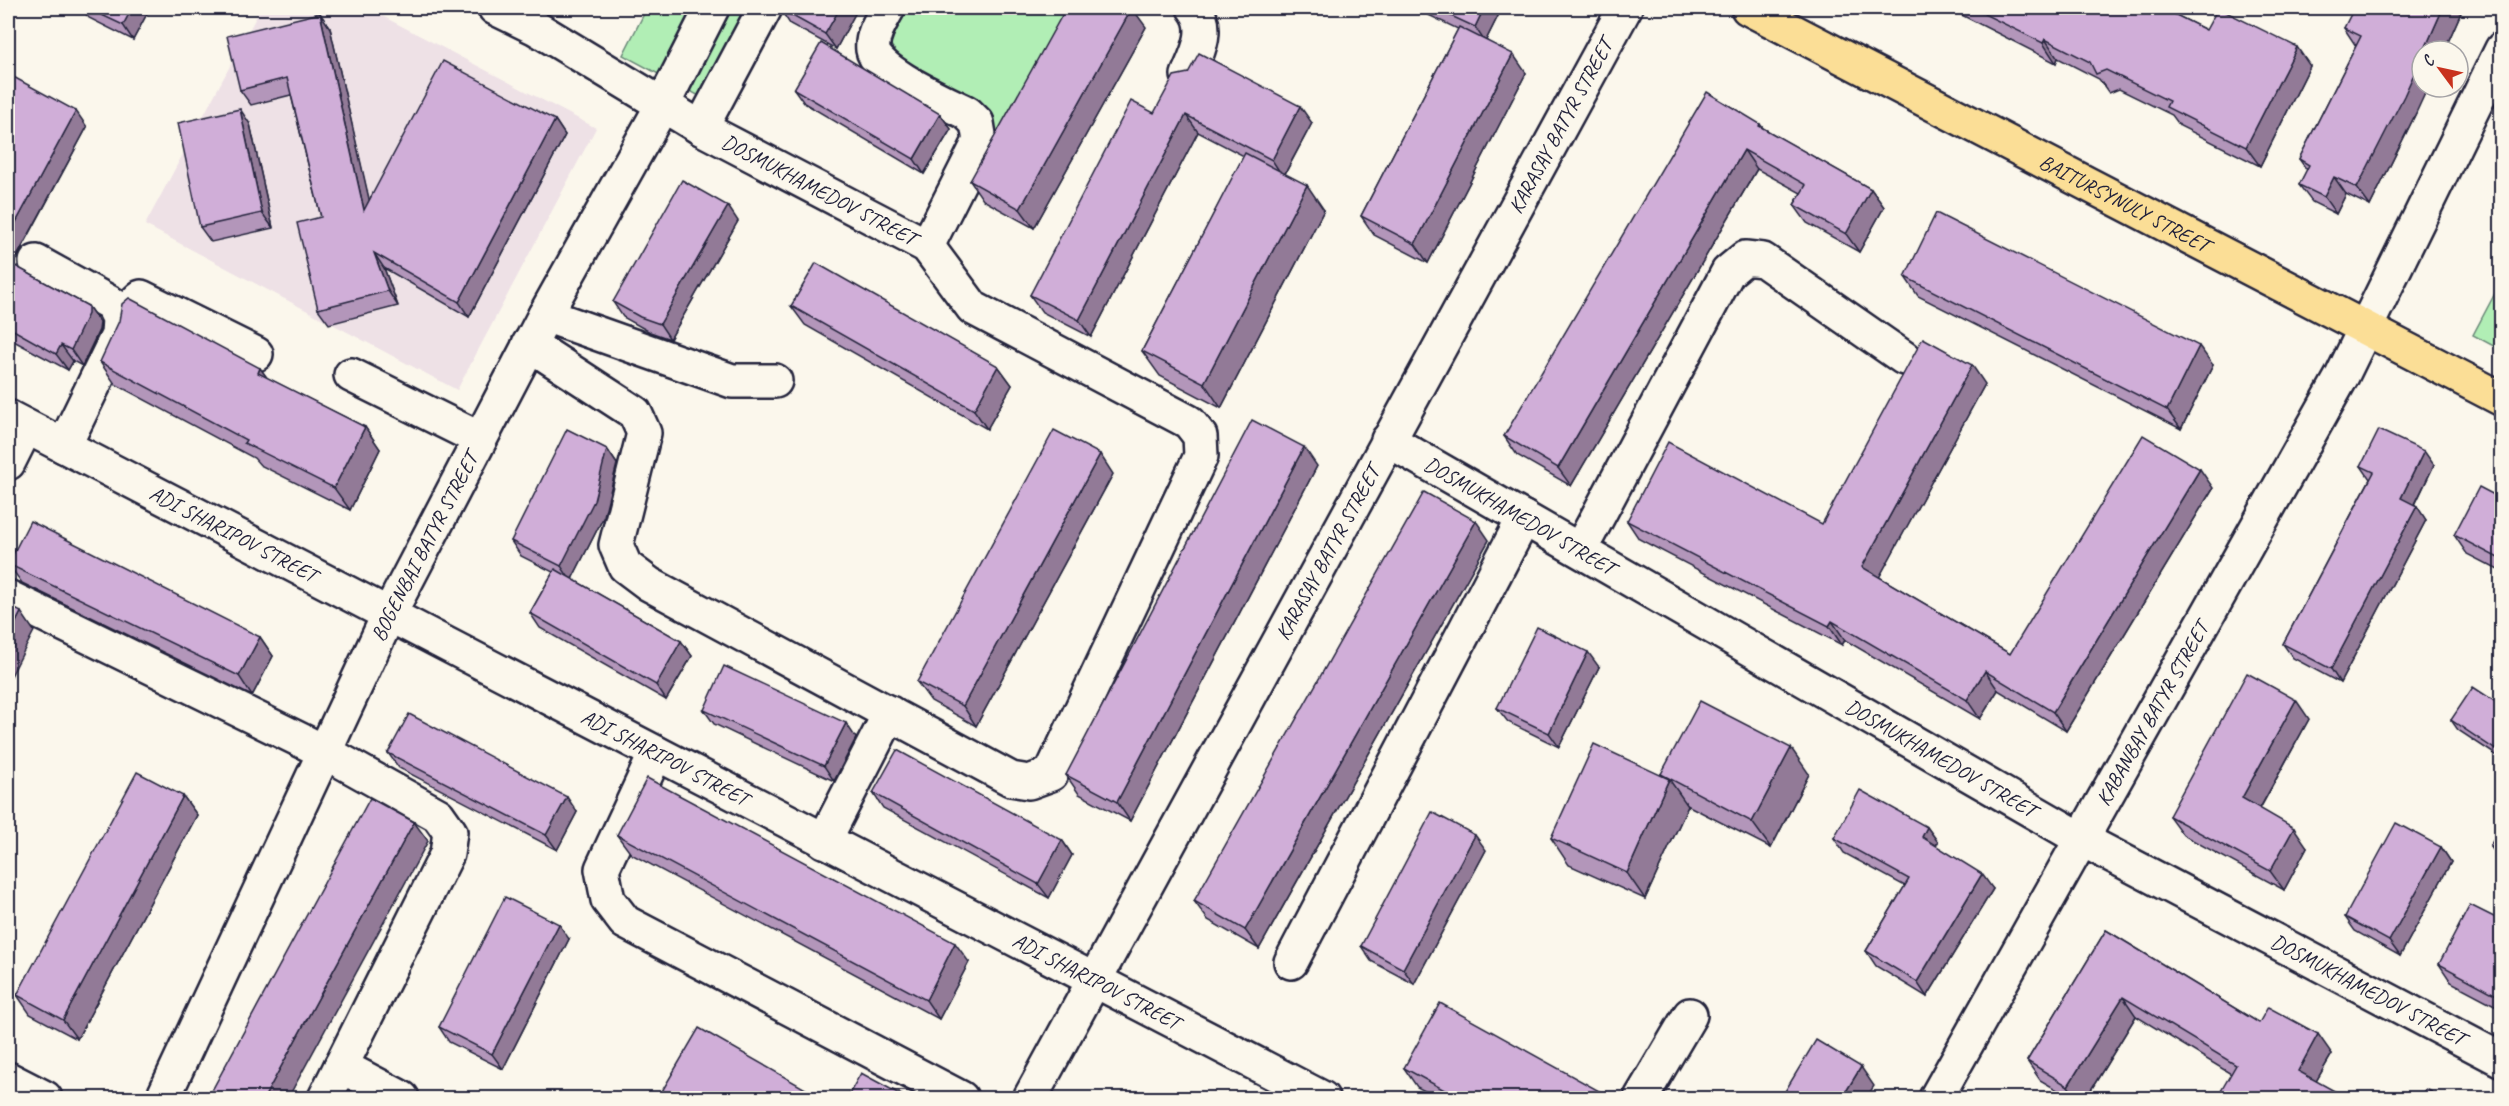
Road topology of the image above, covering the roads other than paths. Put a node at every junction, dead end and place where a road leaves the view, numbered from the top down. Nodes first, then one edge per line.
1 (495, 8) edge
2 (712, 8) edge
3 (765, 8) edge
4 (888, 8) edge
5 (1194, 8) edge
6 (1624, 8) edge
7 (1748, 8) edge
8 (542, 18) edge
9 (2502, 48) edge
10 (1188, 75) edge
11 (662, 106) junction
12 (701, 128) junction
13 (927, 246) junction
14 (36, 262) dead end
15 (544, 315) junction
16 (119, 318) junction
17 (2366, 328) junction
18 (529, 344) junction
19 (256, 354) dead end
20 (1904, 358) dead end
21 (351, 375) dead end
22 (775, 381) dead end
23 (2502, 399) edge
24 (17, 422) edge
25 (480, 439) junction
26 (1388, 440) junction
27 (64, 446) junction
28 (8, 463) edge
29 (1524, 518) junction
30 (1580, 550) junction
31 (8, 597) edge
32 (389, 614) junction
33 (890, 713) junction
34 (325, 752) junction
35 (656, 753) junction
36 (2083, 840) junction
37 (824, 841) junction
38 (1291, 962) dead end
39 (1093, 980) junction
40 (1690, 1015) dead end
41 (2502, 1060) edge
42 (341, 1066) junction
43 (8, 1079) edge
44 (45, 1098) edge
45 (163, 1098) edge
46 (325, 1098) edge
47 (402, 1098) edge
48 (962, 1098) edge
49 (1030, 1098) edge
50 (1322, 1098) edge
51 (1641, 1098) edge
52 (1936, 1098) edge

1 - 8 street, DOSMUKHAMEDOV STREET
2 - 11 street, BOGENBAI BATYR STREET
3 - 12 street
4 - 13 street
5 - 10 street
6 - 26 street, KARASAY BATYR STREET
7 - 17 main road, BAITURSYNULY STREET
8 - 11 street, DOSMUKHAMEDOV STREET
9 - 17 street, KABANBAY BATYR STREET
11 - 12 street, DOSMUKHAMEDOV STREET
11 - 15 street, BOGENBAI BATYR STREET
12 - 13 street, DOSMUKHAMEDOV STREET
13 - 33 street, DOSMUKHAMEDOV STREET
14 - 16 street
15 - 18 street, BOGENBAI BATYR STREET
15 - 22 street
16 - 19 street
16 - 27 street
17 - 23 main road, BAITURSYNULY STREET
17 - 36 street, KABANBAY BATYR STREET
18 - 25 street, BOGENBAI BATYR STREET
18 - 33 street
20 - 30 street
21 - 25 street
24 - 27 street, ADI SHARIPOV STREET
24 - 28 street
25 - 32 street, BOGENBAI BATYR STREET
26 - 29 street, DOSMUKHAMEDOV STREET
26 - 39 street, KARASAY BATYR STREET
27 - 32 street, ADI SHARIPOV STREET
29 - 30 street, DOSMUKHAMEDOV STREET
29 - 38 street
30 - 36 street, DOSMUKHAMEDOV STREET
31 - 34 street
32 - 34 street, BOGENBAI BATYR STREET
32 - 35 street, ADI SHARIPOV STREET
33 - 37 street
34 - 42 street
34 - 45 street, BOGENBAI BATYR STREET
35 - 37 street, ADI SHARIPOV STREET
35 - 48 street
36 - 41 street, DOSMUKHAMEDOV STREET
36 - 52 street, KABANBAY BATYR STREET
37 - 39 street, ADI SHARIPOV STREET
39 - 49 street, KARASAY BATYR STREET
39 - 50 street, ADI SHARIPOV STREET
40 - 51 street
42 - 46 street
42 - 47 street
43 - 44 street

